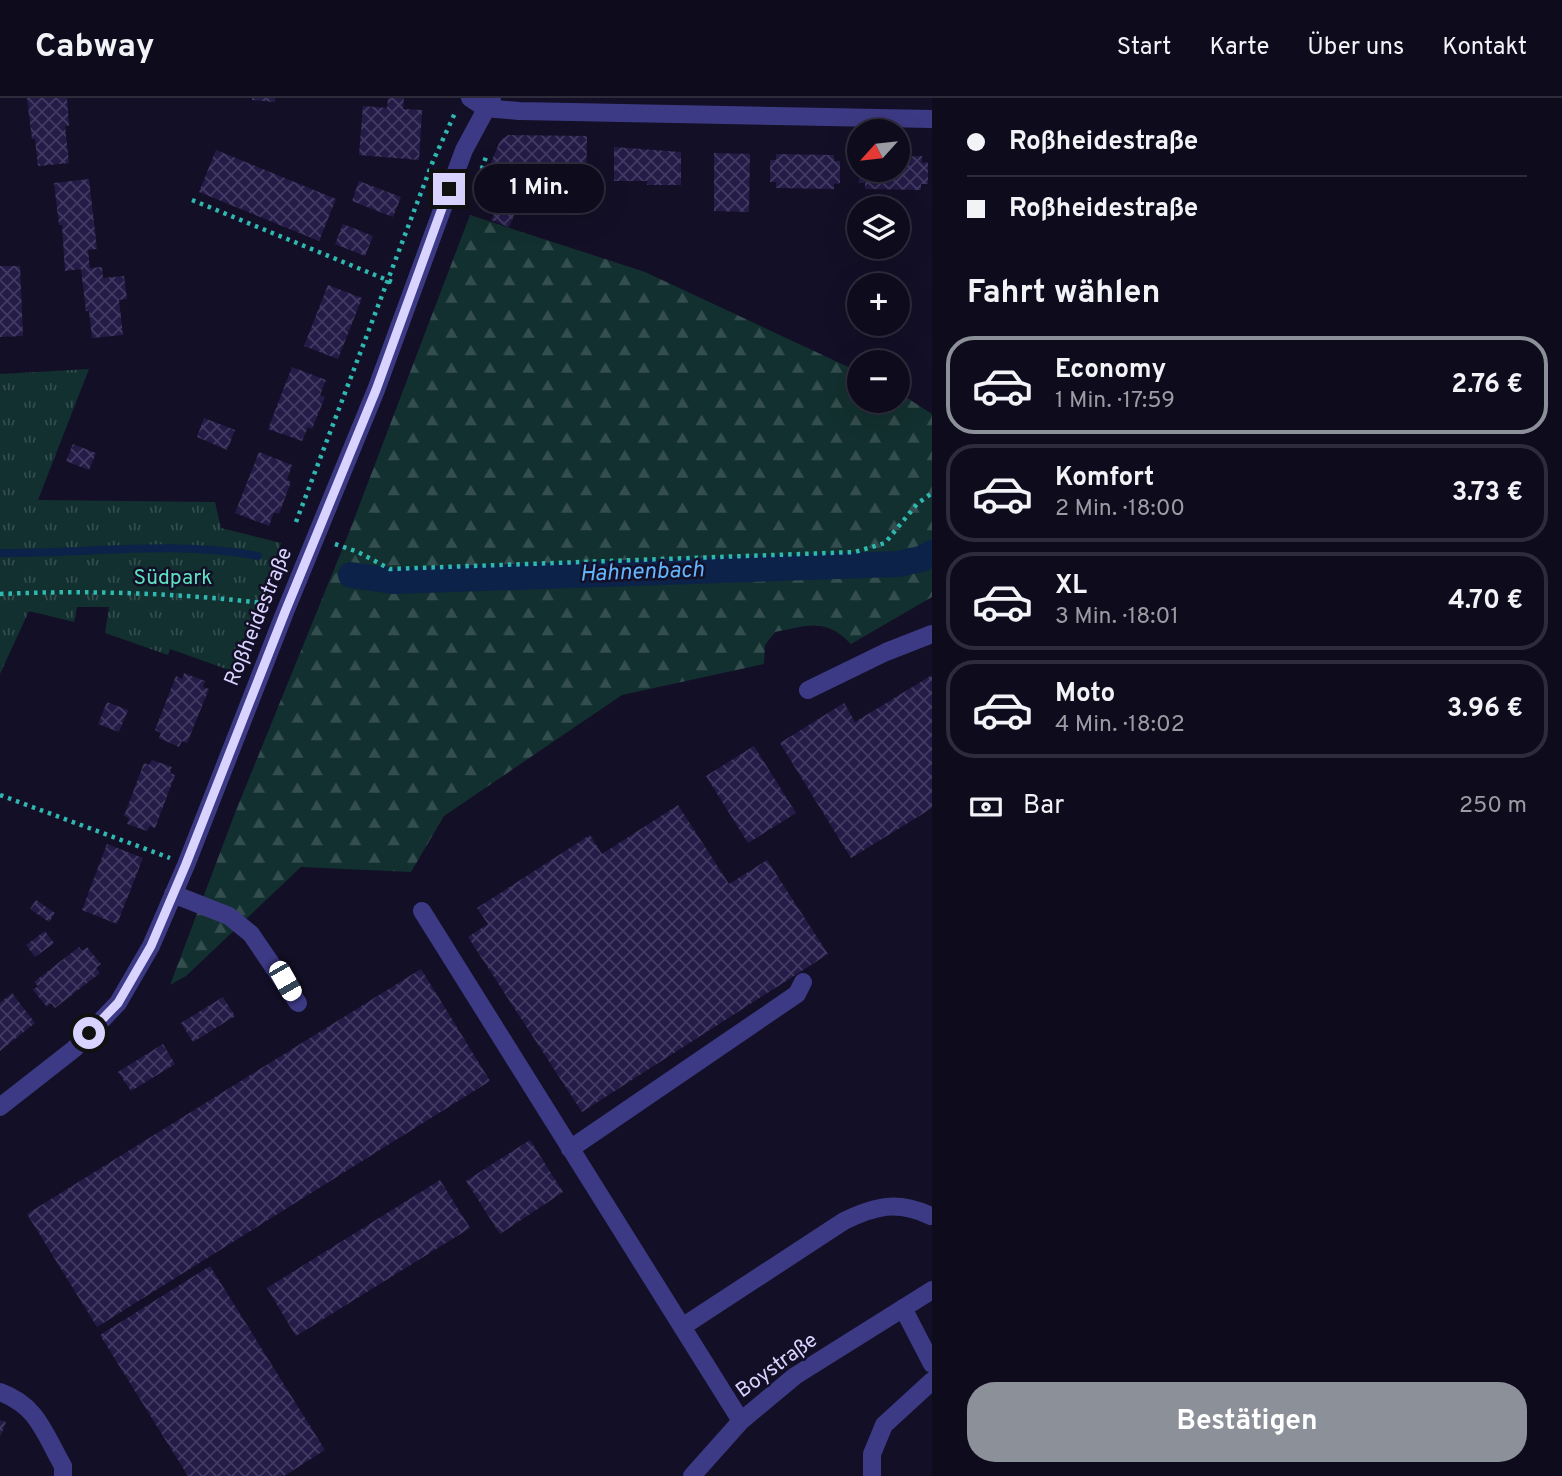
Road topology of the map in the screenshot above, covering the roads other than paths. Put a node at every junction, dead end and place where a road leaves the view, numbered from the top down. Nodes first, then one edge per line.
1 (489, 103) edge
2 (464, 104) edge
3 (932, 119) edge
4 (932, 634) edge
5 (808, 690) dead end
6 (173, 894) junction
7 (422, 911) dead end
8 (803, 982) dead end
9 (298, 1003) dead end
10 (0, 1107) edge
11 (570, 1149) junction
12 (931, 1216) edge
13 (932, 1290) edge
14 (903, 1308) junction
15 (682, 1326) junction
16 (932, 1364) edge
17 (932, 1381) edge
18 (0, 1392) edge
19 (741, 1421) junction
20 (63, 1471) edge
21 (692, 1476) edge
22 (872, 1476) edge

1 - 2 street
1 - 3 street
1 - 6 street, Roßheidestraße
4 - 5 street
6 - 9 street
6 - 10 street, Roßheidestraße
7 - 11 street
8 - 11 street
11 - 15 street
12 - 15 street
13 - 14 street, Boystraße
14 - 16 street
14 - 19 street, Boystraße
15 - 19 street
17 - 22 street
18 - 20 street
19 - 21 street, Boystraße

